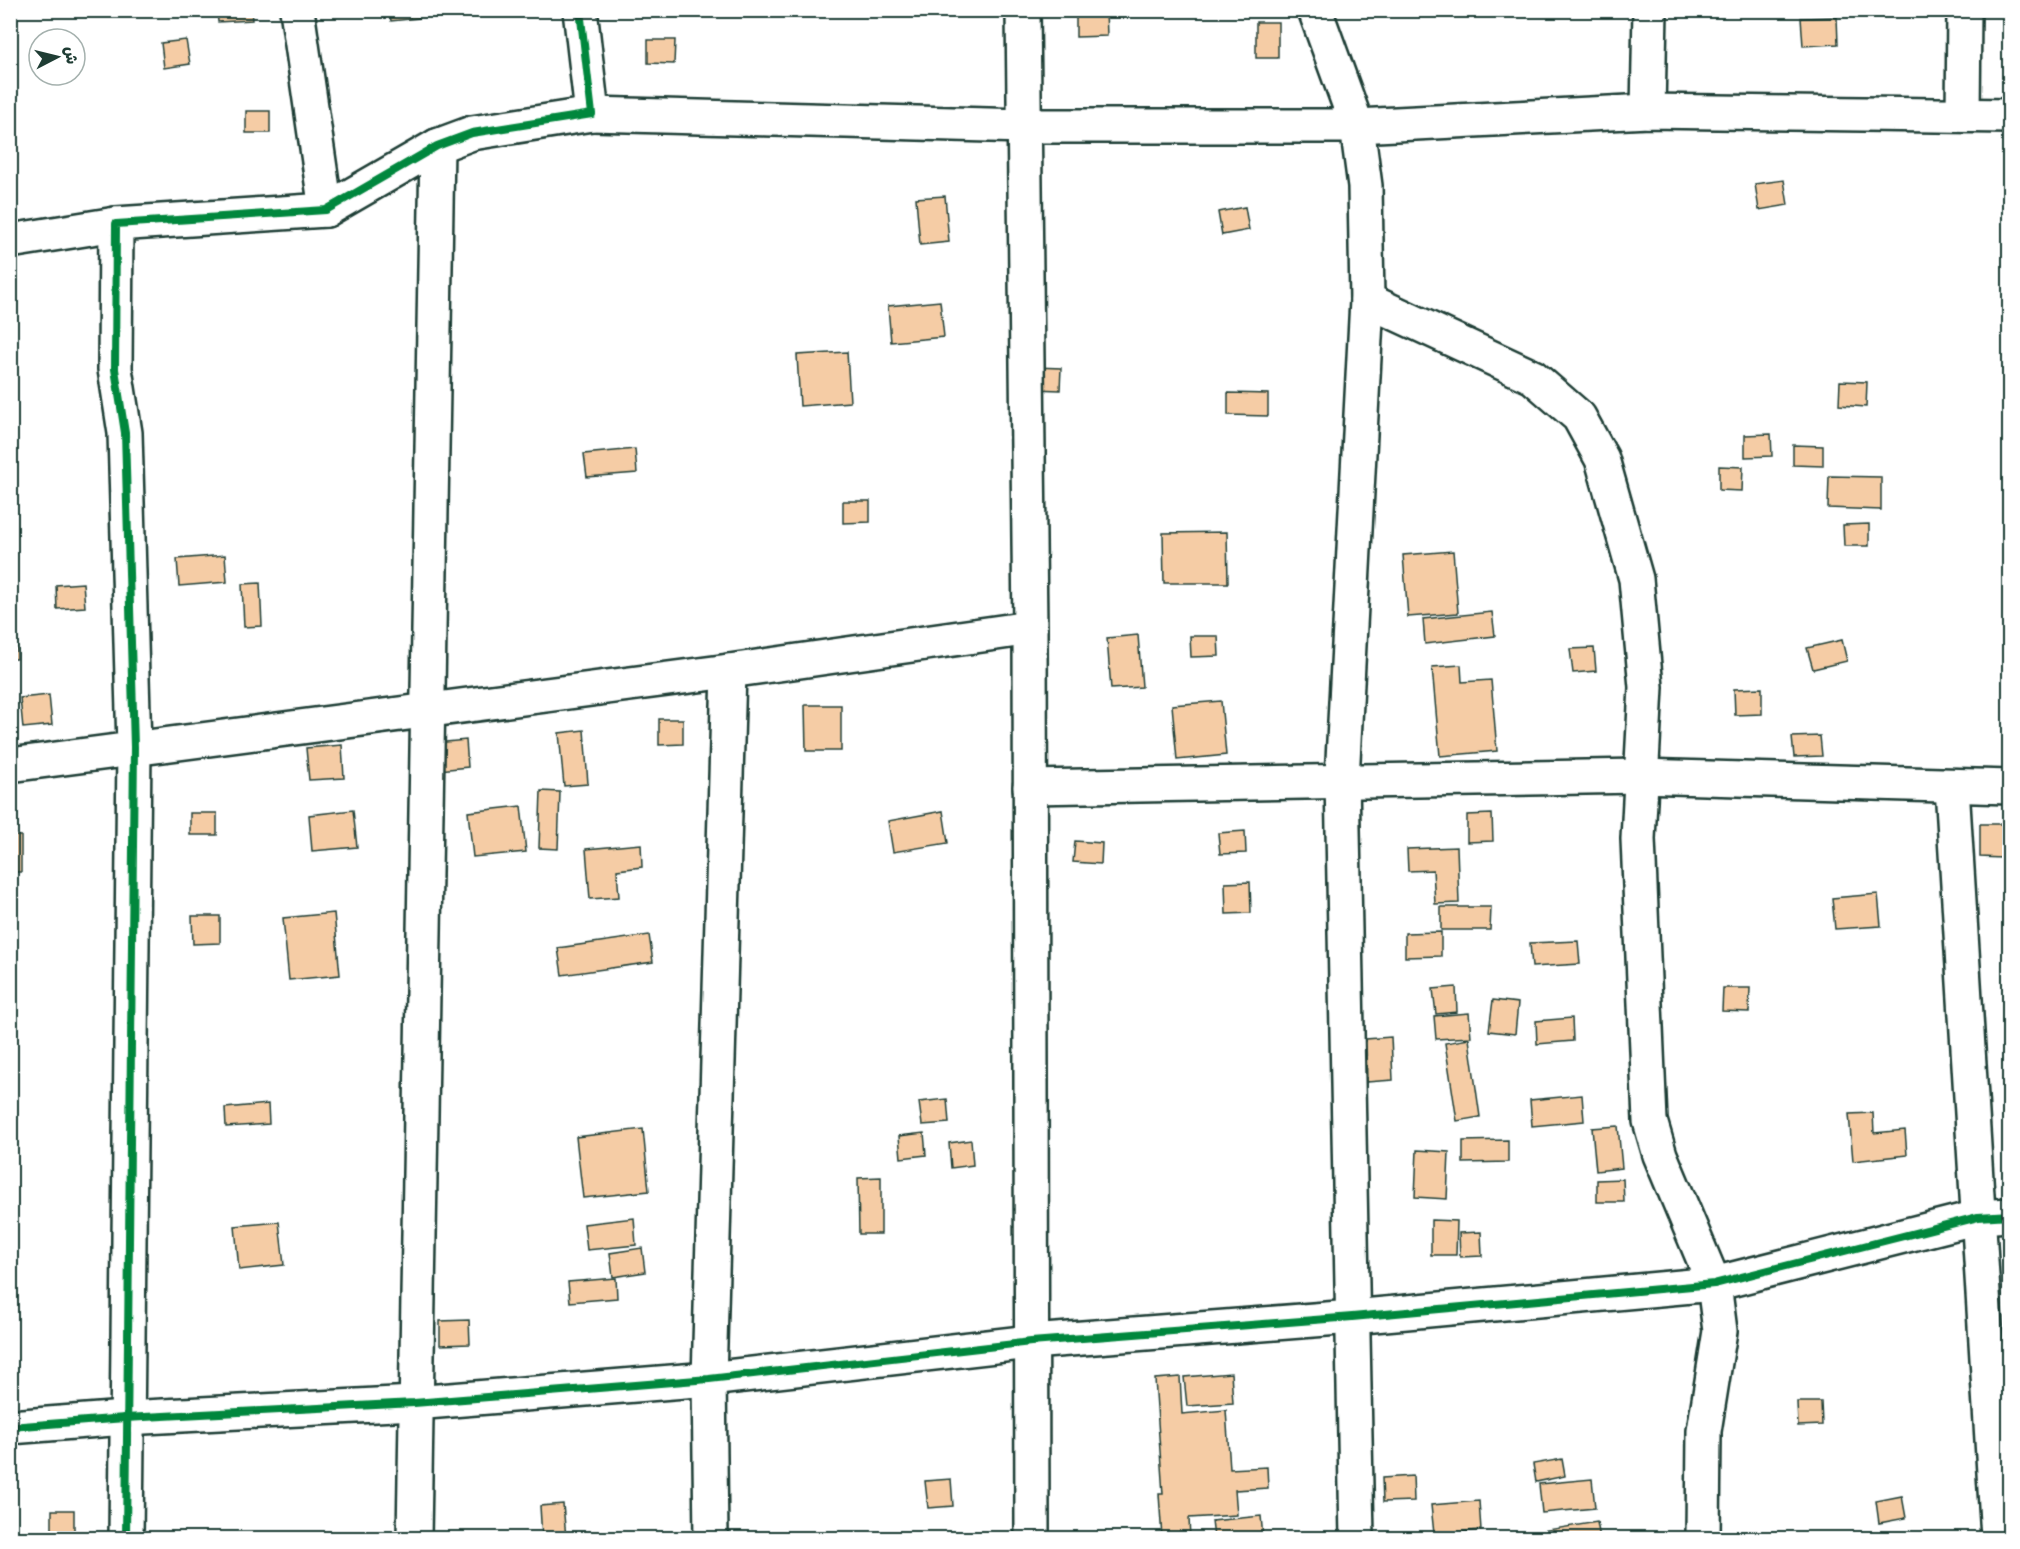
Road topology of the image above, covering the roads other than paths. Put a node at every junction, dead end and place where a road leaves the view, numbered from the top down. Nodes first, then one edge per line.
1 (297, 10) edge
2 (580, 10) edge
3 (1023, 10) edge
4 (1315, 10) edge
5 (1650, 10) edge
6 (1964, 10) edge
7 (1648, 111) junction
8 (592, 114) junction
9 (1963, 115) junction
10 (2010, 116) edge
11 (1026, 126) junction
12 (1357, 126) junction
13 (436, 146) junction
14 (326, 210) junction
15 (116, 224) junction
16 (10, 241) edge
17 (1367, 300) junction
18 (1030, 628) junction
19 (729, 671) junction
20 (426, 711) junction
21 (134, 747) junction
22 (10, 765) edge
23 (1640, 776) junction
24 (1342, 779) junction
25 (1030, 787) junction
26 (1952, 787) junction
27 (2010, 787) edge
28 (1994, 1216) edge
29 (1714, 1284) junction
30 (1352, 1317) junction
31 (1031, 1342) junction
32 (709, 1379) junction
33 (414, 1403) junction
34 (126, 1418) junction
35 (10, 1427) edge
36 (126, 1539) edge
37 (414, 1539) edge
38 (711, 1539) edge
39 (1032, 1539) edge
40 (1357, 1539) edge
41 (1703, 1539) edge
42 (1998, 1539) edge

1 - 14 street
2 - 8 street
3 - 11 street
4 - 12 street
5 - 7 street
6 - 9 street
7 - 9 street
7 - 12 street
8 - 11 street
8 - 13 street
9 - 10 street
11 - 12 street
11 - 18 street
12 - 17 street
13 - 14 street
13 - 20 street
14 - 15 street
15 - 16 street
15 - 21 street
17 - 23 street
17 - 24 street
18 - 19 street
18 - 25 street
19 - 20 street
19 - 32 street
20 - 21 street
20 - 33 street
21 - 22 street
21 - 34 street
23 - 24 street
23 - 26 street
23 - 29 street
24 - 25 street
24 - 30 street
25 - 31 street
26 - 27 street
26 - 28 street
28 - 29 street
28 - 42 street
29 - 30 street
29 - 41 street
30 - 31 street
30 - 40 street
31 - 32 street
31 - 39 street
32 - 33 street
32 - 38 street
33 - 34 street
33 - 37 street
34 - 35 street
34 - 36 street

